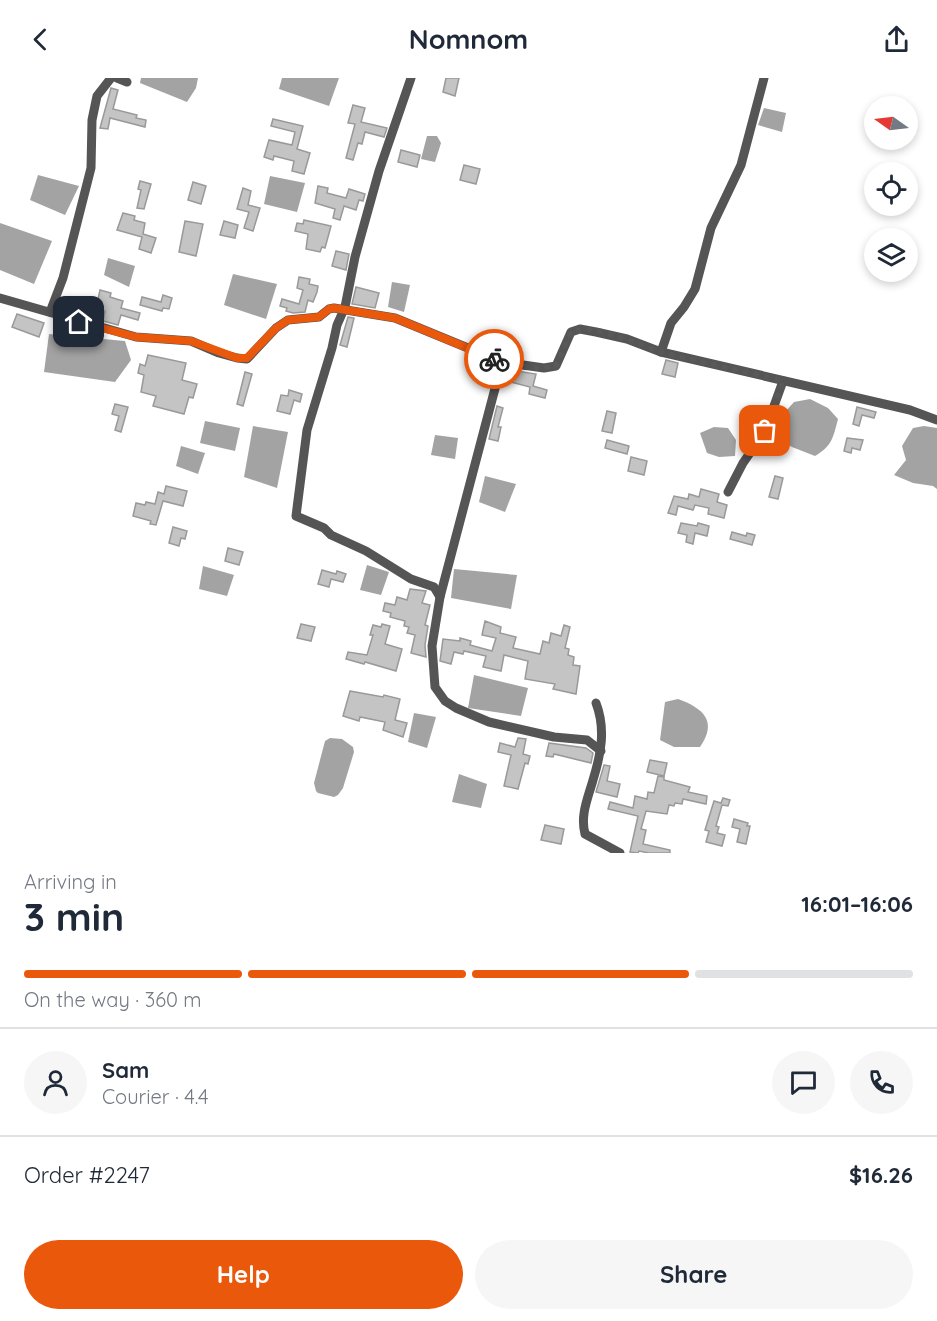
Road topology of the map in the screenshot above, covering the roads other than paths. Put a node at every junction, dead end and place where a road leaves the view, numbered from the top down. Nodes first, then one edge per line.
1 (111, 78) edge
2 (117, 78) edge
3 (411, 78) edge
4 (764, 78) edge
5 (127, 82) dead end
6 (0, 298) edge
7 (343, 309) junction
8 (50, 312) junction
9 (661, 352) junction
10 (502, 362) junction
11 (783, 381) junction
12 (937, 420) edge
13 (728, 492) dead end
14 (440, 597) junction
15 (596, 703) dead end
16 (601, 752) junction
17 (620, 853) edge

1 - 8 street
2 - 5 street
3 - 7 street
4 - 9 street
6 - 8 street
7 - 8 street
7 - 10 street
7 - 14 street
9 - 10 street
9 - 11 street
10 - 14 street
11 - 12 street
11 - 13 street
14 - 16 street
15 - 16 street
16 - 17 street

